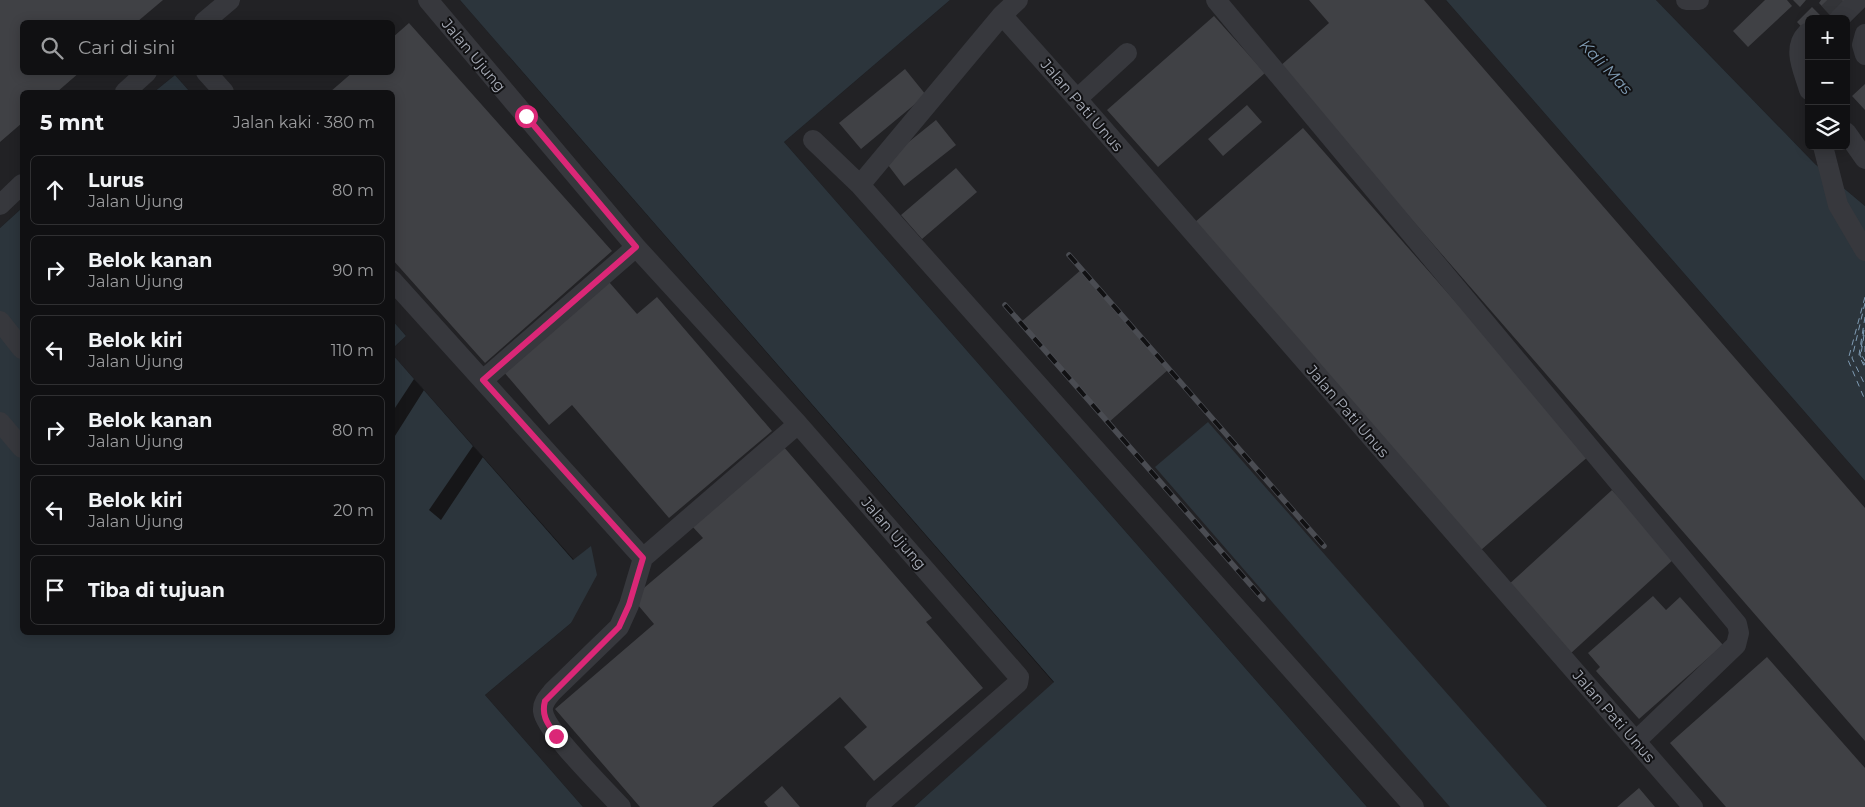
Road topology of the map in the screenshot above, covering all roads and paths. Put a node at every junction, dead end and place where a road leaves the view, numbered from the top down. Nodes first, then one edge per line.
1 (230, 0) edge
2 (428, 0) edge
3 (1018, 0) edge
4 (1216, 0) edge
5 (1686, 0) edge
6 (1699, 0) edge
7 (1858, 0) edge
8 (1002, 15) junction
9 (1832, 15) edge
10 (206, 20) edge
11 (1865, 34) edge
12 (1127, 53) dead end
13 (1865, 55) edge
14 (144, 75) edge
15 (209, 75) edge
16 (127, 90) edge
17 (222, 90) edge
18 (1077, 99) junction
19 (1850, 138) edge
20 (813, 140) dead end
21 (1824, 150) edge
22 (1865, 159) edge
23 (860, 185) junction
24 (20, 186) edge
25 (0, 204) edge
26 (636, 247) junction
27 (1865, 251) edge
28 (395, 283) edge
29 (0, 322) edge
30 (20, 347) edge
31 (483, 380) junction
32 (0, 422) edge
33 (798, 424) junction
34 (20, 446) edge
35 (643, 558) junction
36 (1636, 741) junction
37 (621, 807) edge
38 (876, 807) edge
39 (1414, 807) edge
40 (1693, 807) edge

1 - 10 lane
2 - 26 lane, Jalan Ujung
3 - 8 lane
4 - 36 lane
5 - 6 lane
7 - 9 lane
8 - 18 lane, Jalan Pati Unus
8 - 23 lane
11 - 13 lane
12 - 18 lane
14 - 16 lane
15 - 17 lane
18 - 36 lane, Jalan Pati Unus
19 - 22 lane
20 - 23 lane
21 - 27 lane
23 - 39 lane
24 - 25 lane
26 - 31 lane
26 - 33 lane, Jalan Ujung
28 - 31 lane
29 - 30 lane
31 - 35 lane
32 - 34 lane
33 - 35 lane
33 - 38 lane, Jalan Ujung
35 - 37 lane
36 - 40 lane, Jalan Pati Unus

